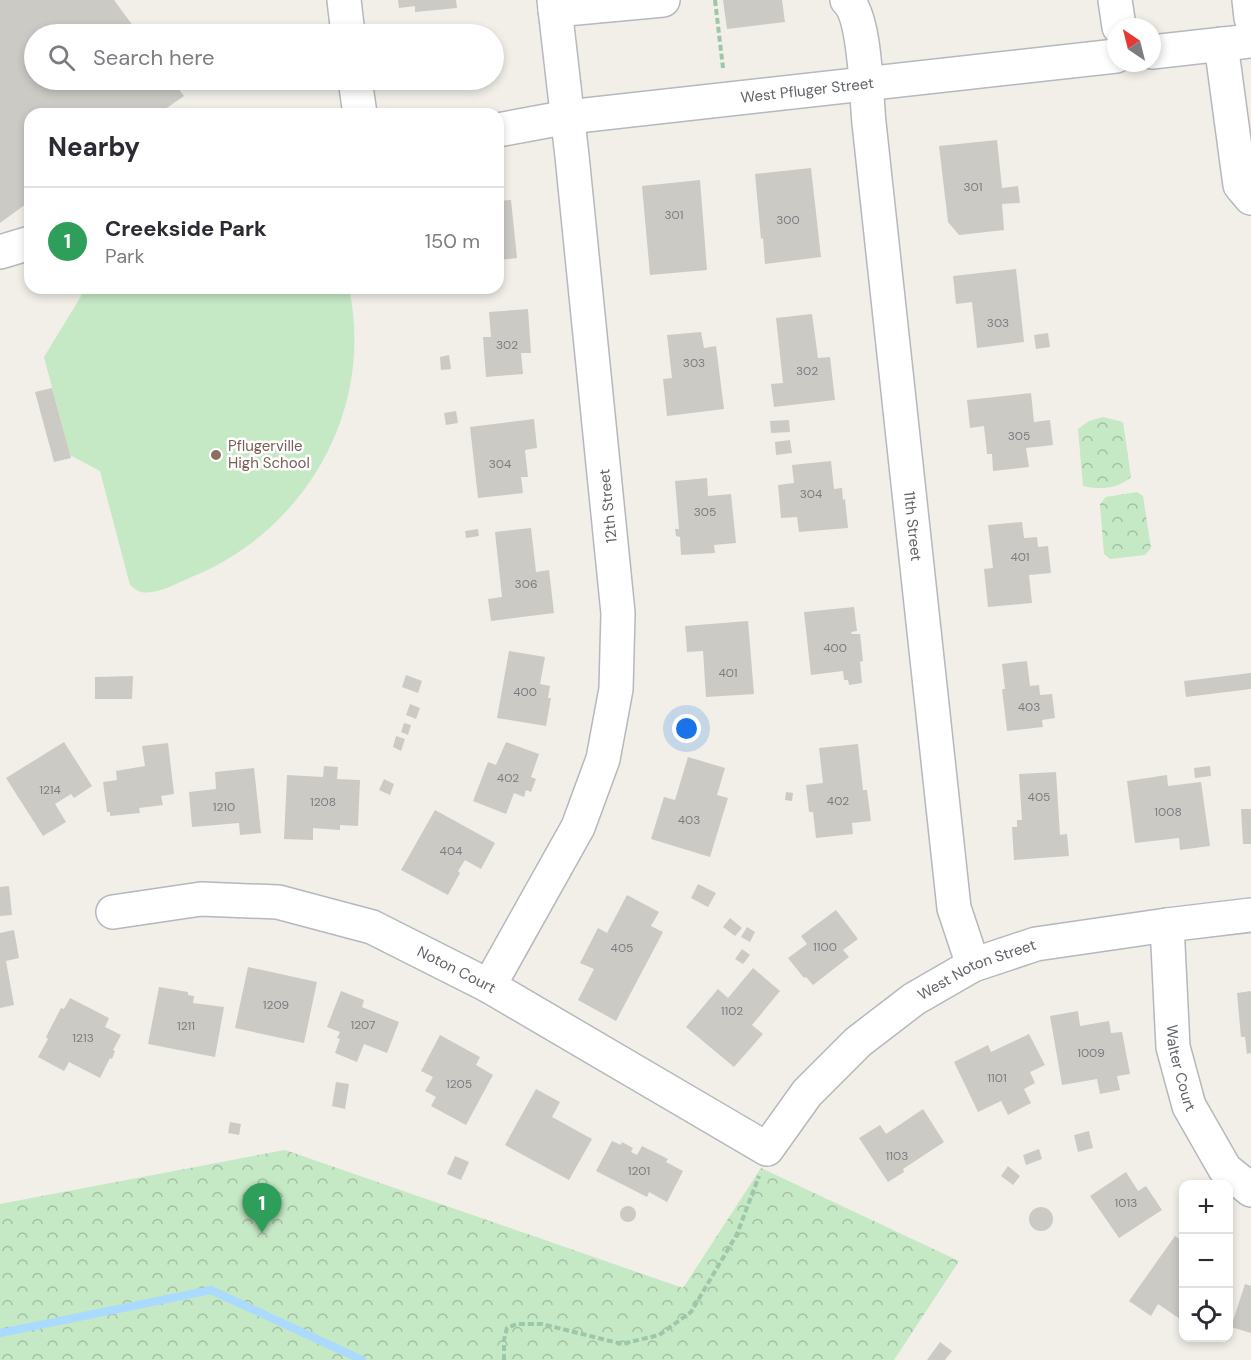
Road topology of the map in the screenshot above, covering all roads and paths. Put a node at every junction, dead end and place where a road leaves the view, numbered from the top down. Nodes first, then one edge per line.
1 (344, 0) edge
2 (663, 0) edge
3 (715, 0) edge
4 (848, 0) edge
5 (1115, 0) edge
6 (1249, 0) edge
7 (555, 5) edge
8 (1118, 18) edge
9 (1251, 18) edge
10 (347, 24) edge
11 (1236, 42) edge
12 (1161, 51) edge
13 (1107, 57) edge
14 (723, 68) dead end
15 (865, 85) junction
16 (356, 90) edge
17 (359, 108) edge
18 (568, 117) junction
19 (504, 129) edge
20 (1251, 198) edge
21 (24, 245) edge
22 (0, 252) edge
23 (113, 912) dead end
24 (1251, 915) edge
25 (1167, 925) junction
26 (973, 965) junction
27 (489, 986) junction
28 (767, 1149) junction
29 (1251, 1190) edge
30 (504, 1360) edge

1 - 10 street
2 - 7 street
3 - 14 path
4 - 15 street, 11th Street
5 - 8 street
6 - 9 street
7 - 18 street, 12th Street
11 - 12 street
11 - 20 street
13 - 15 street, West Pfluger Street
15 - 18 street, West Pfluger Street
15 - 26 street, 11th Street
16 - 17 street
18 - 19 street, West Pfluger Street
18 - 27 street, 12th Street
21 - 22 street
23 - 27 street, Noton Court
24 - 25 street, West Noton Street
25 - 26 street, West Noton Street
25 - 29 street, Walter Court
26 - 28 street, West Noton Street
27 - 28 street, Noton Court
28 - 30 path

